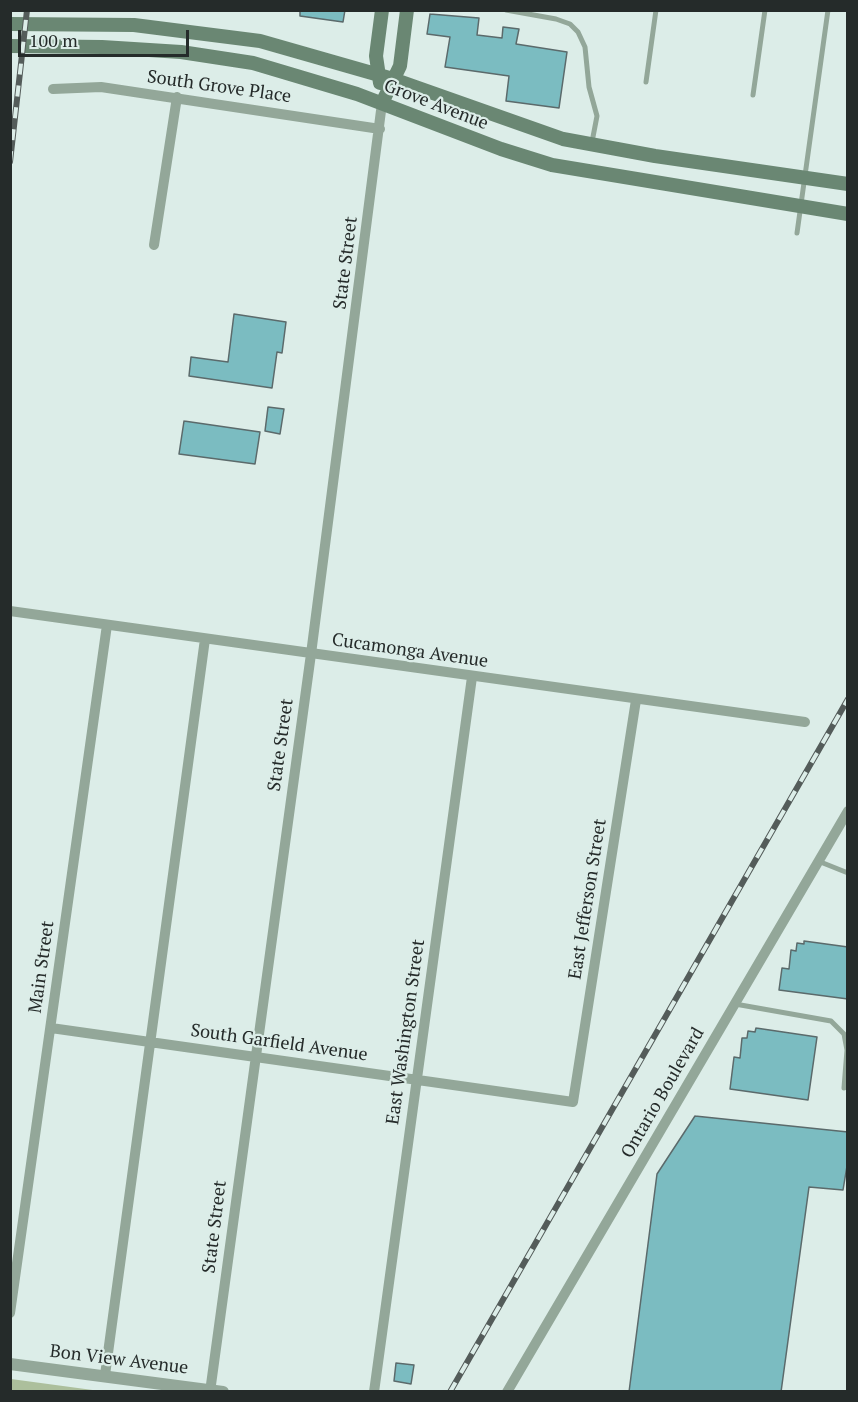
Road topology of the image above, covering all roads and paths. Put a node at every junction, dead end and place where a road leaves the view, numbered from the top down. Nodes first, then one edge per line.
1 (382, 10) edge
2 (407, 10) edge
3 (506, 10) edge
4 (656, 10) edge
5 (765, 10) edge
6 (828, 10) edge
7 (10, 24) edge
8 (10, 46) edge
9 (379, 75) junction
10 (393, 79) junction
11 (646, 82) dead end
12 (53, 89) dead end
13 (753, 95) dead end
14 (177, 97) junction
15 (382, 103) junction
16 (380, 129) junction
17 (591, 144) junction
18 (806, 176) junction
19 (848, 184) edge
20 (802, 206) junction
21 (848, 214) edge
22 (797, 233) dead end
23 (154, 245) dead end
24 (10, 611) edge
25 (107, 625) junction
26 (205, 639) junction
27 (311, 654) junction
28 (472, 677) junction
29 (636, 700) junction
30 (805, 722) dead end
31 (848, 811) edge
32 (818, 861) junction
33 (848, 873) edge
34 (735, 1004) junction
35 (51, 1028) junction
36 (152, 1042) junction
37 (254, 1056) junction
38 (416, 1079) junction
39 (844, 1088) dead end
40 (573, 1102) joint
41 (10, 1313) edge
42 (10, 1364) edge
43 (105, 1375) junction
44 (214, 1391) edge
45 (374, 1392) edge
46 (507, 1392) edge

1 - 9 main road
2 - 10 main road
3 - 17 lane
4 - 11 lane
5 - 13 lane
6 - 18 lane
7 - 9 main road, Grove Avenue
8 - 15 main road, Grove Avenue
9 - 10 main road, Grove Avenue
9 - 15 main road
10 - 15 main road
10 - 17 main road, Grove Avenue
12 - 14 street, South Grove Place
14 - 16 street, South Grove Place
14 - 23 street
15 - 16 street, State Street
15 - 20 main road, Grove Avenue
16 - 27 street, State Street
17 - 18 main road, Grove Avenue
18 - 19 main road, Grove Avenue
18 - 20 lane
20 - 21 main road, Grove Avenue
20 - 22 lane
24 - 25 street, Cucamonga Avenue
25 - 26 street, Cucamonga Avenue
25 - 35 street, Main Street
26 - 27 street, Cucamonga Avenue
26 - 36 street
27 - 28 street, Cucamonga Avenue
27 - 37 street, State Street
28 - 29 street, Cucamonga Avenue
28 - 38 street, East Washington Street
29 - 30 street, Cucamonga Avenue
29 - 40 street, East Jefferson Street
31 - 32 street, Ontario Boulevard
32 - 33 lane
32 - 34 street, Ontario Boulevard
34 - 39 lane
34 - 46 street, Ontario Boulevard
35 - 36 street, South Garfield Avenue
35 - 41 street, Main Street
36 - 37 street, South Garfield Avenue
36 - 43 street
37 - 38 street, South Garfield Avenue
37 - 44 street, State Street
38 - 40 street, South Garfield Avenue
38 - 45 street, East Washington Street
42 - 43 street, Bon View Avenue
43 - 44 street, Bon View Avenue

